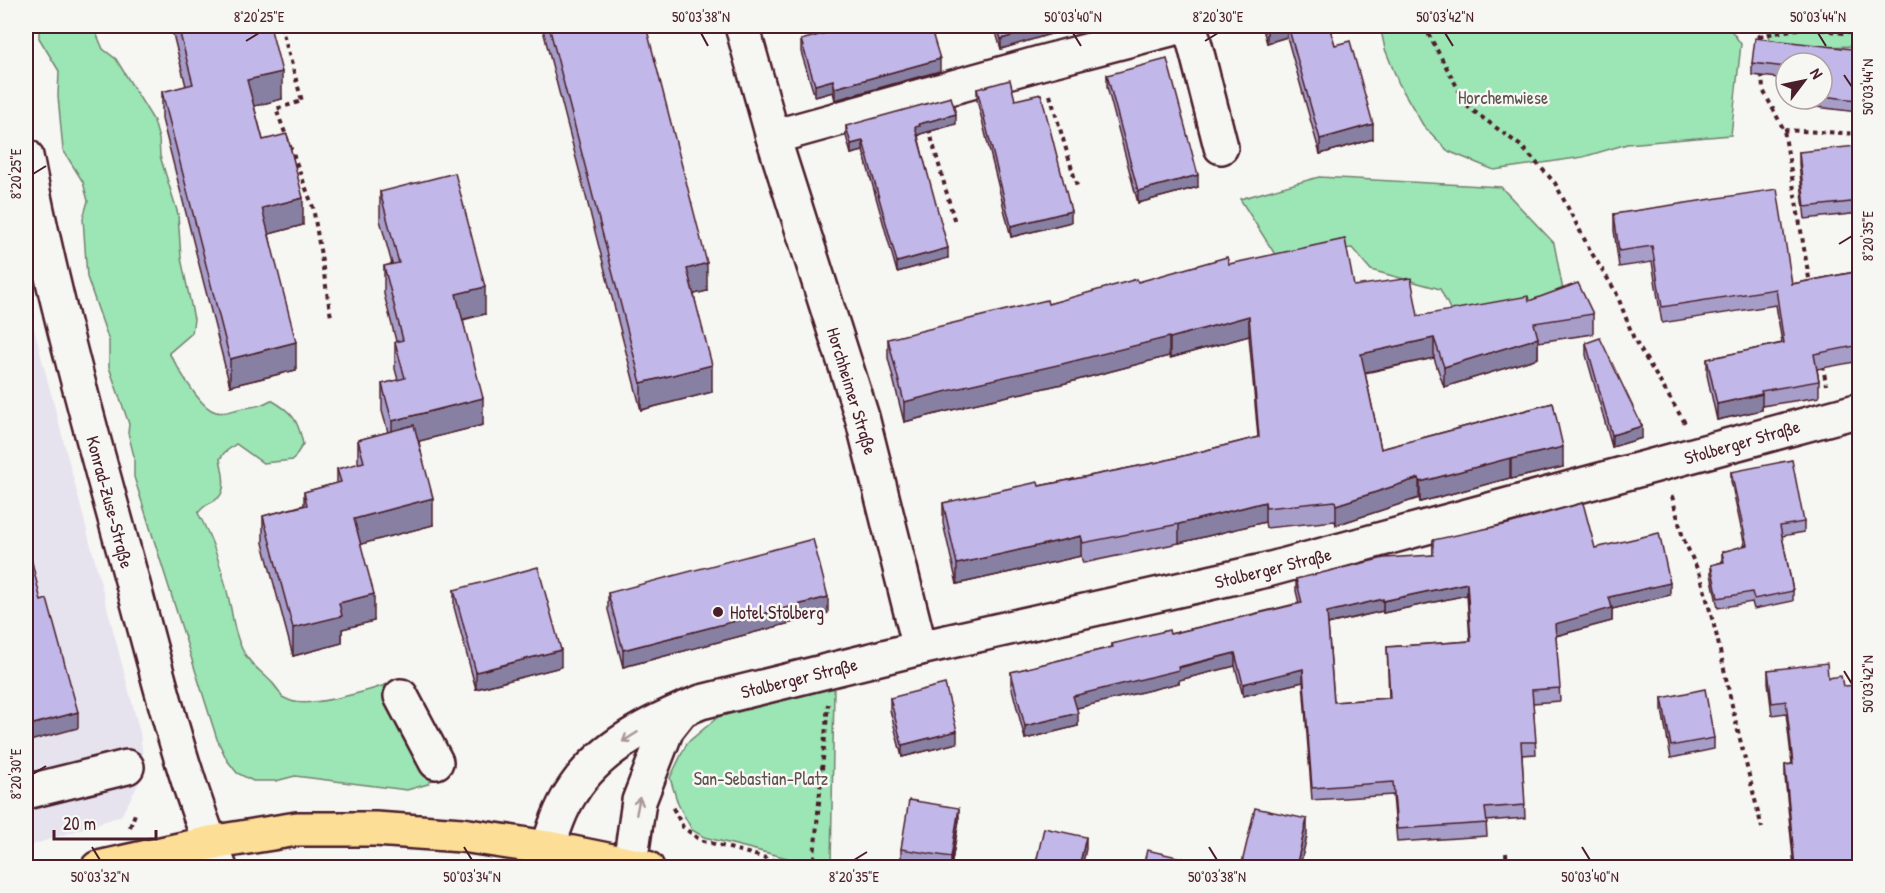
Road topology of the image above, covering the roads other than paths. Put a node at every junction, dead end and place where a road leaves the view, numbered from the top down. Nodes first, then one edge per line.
1 (742, 26) edge
2 (1182, 26) edge
3 (1190, 26) edge
4 (773, 138) junction
5 (1221, 147) dead end
6 (26, 156) edge
7 (1845, 413) edge
8 (920, 648) junction
9 (401, 696) dead end
10 (682, 710) junction
11 (436, 762) dead end
12 (127, 767) dead end
13 (26, 792) edge
14 (548, 848) junction
15 (213, 859) edge
16 (639, 866) edge
17 (98, 867) edge

1 - 4 street, Horchheimer Straße
2 - 4 street
3 - 5 street
4 - 8 street, Horchheimer Straße
6 - 15 street, Konrad-Zuse-Straße
7 - 8 street, Stolberger Straße
8 - 10 street, Stolberger Straße
9 - 11 street
10 -> 14 street, Stolberger Straße
16 -> 10 street
12 - 13 street
14 - 15 main road
14 - 16 main road
15 - 17 main road

